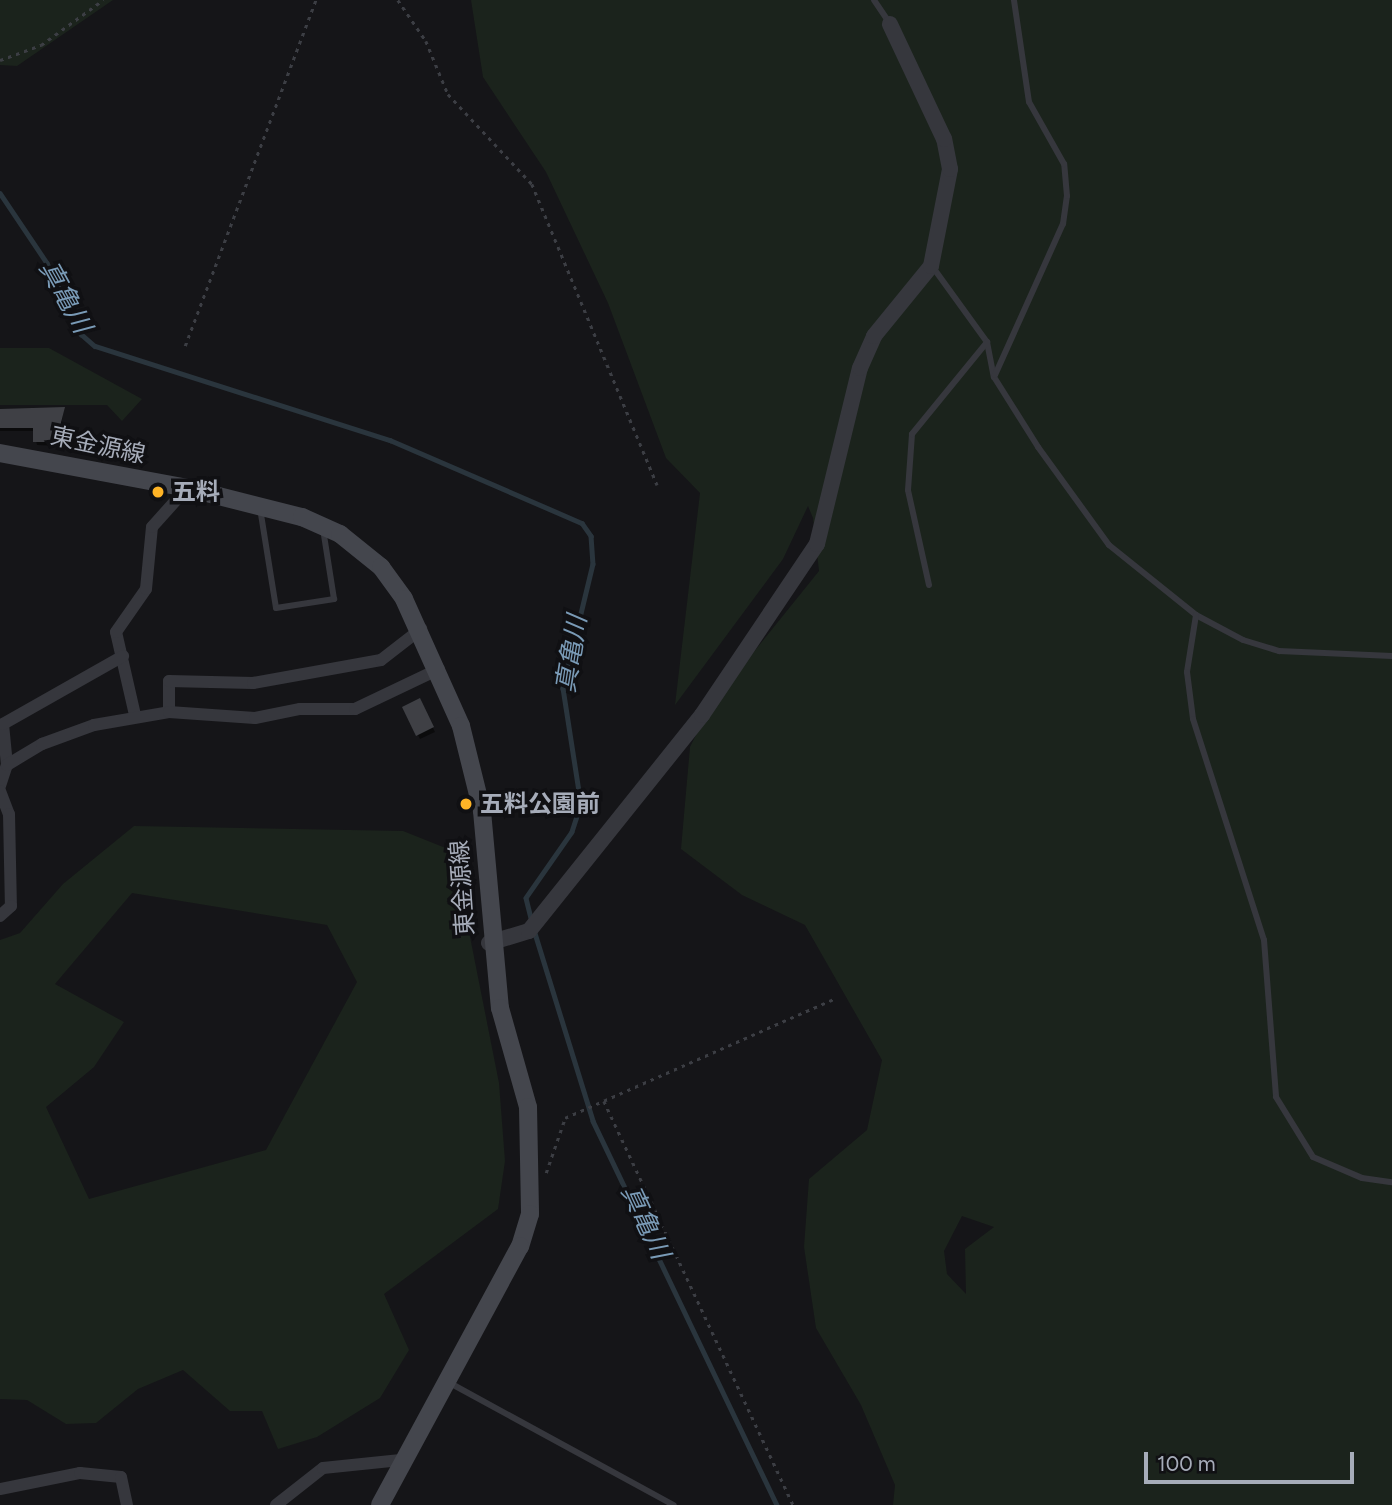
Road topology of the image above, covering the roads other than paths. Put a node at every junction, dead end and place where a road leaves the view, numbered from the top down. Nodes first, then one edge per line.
1 (874, 0) edge
2 (1014, 0) edge
3 (890, 24) joint
4 (931, 266) junction
5 (987, 342) junction
6 (994, 377) junction
7 (0, 453) edge
8 (187, 488) junction
9 (260, 507) junction
10 (322, 526) junction
11 (929, 585) dead end
12 (1196, 615) junction
13 (421, 629) junction
14 (123, 656) junction
15 (1392, 656) edge
16 (439, 669) junction
17 (169, 712) junction
18 (135, 715) junction
19 (2, 765) edge
20 (0, 788) edge
21 (4, 877) edge
22 (0, 916) edge
23 (489, 943) junction
24 (1392, 1182) edge
25 (443, 1379) junction
26 (401, 1460) junction
27 (0, 1489) edge
28 (127, 1505) edge
29 (276, 1505) edge
30 (380, 1505) edge
31 (674, 1505) edge

1 - 3 lane
2 - 6 lane
3 - 4 street
4 - 5 lane
4 - 23 street
5 - 6 lane
5 - 11 lane
6 - 12 lane
7 - 8 main road, 東金源線
8 - 9 main road, 東金源線
8 - 14 street
9 - 10 main road, 東金源線
9 - 10 lane
10 - 13 main road, 東金源線
12 - 15 lane
12 - 24 lane
13 - 16 main road, 東金源線
13 - 17 street
14 - 18 street
14 - 19 street
16 - 17 street
16 - 23 main road, 東金源線
17 - 18 street
18 - 19 street
19 - 20 street
20 - 21 street
21 - 22 street
23 - 25 main road, 東金源線
25 - 26 main road, 東金源線
25 - 31 lane
26 - 29 street
26 - 30 main road, 東金源線
27 - 28 street

